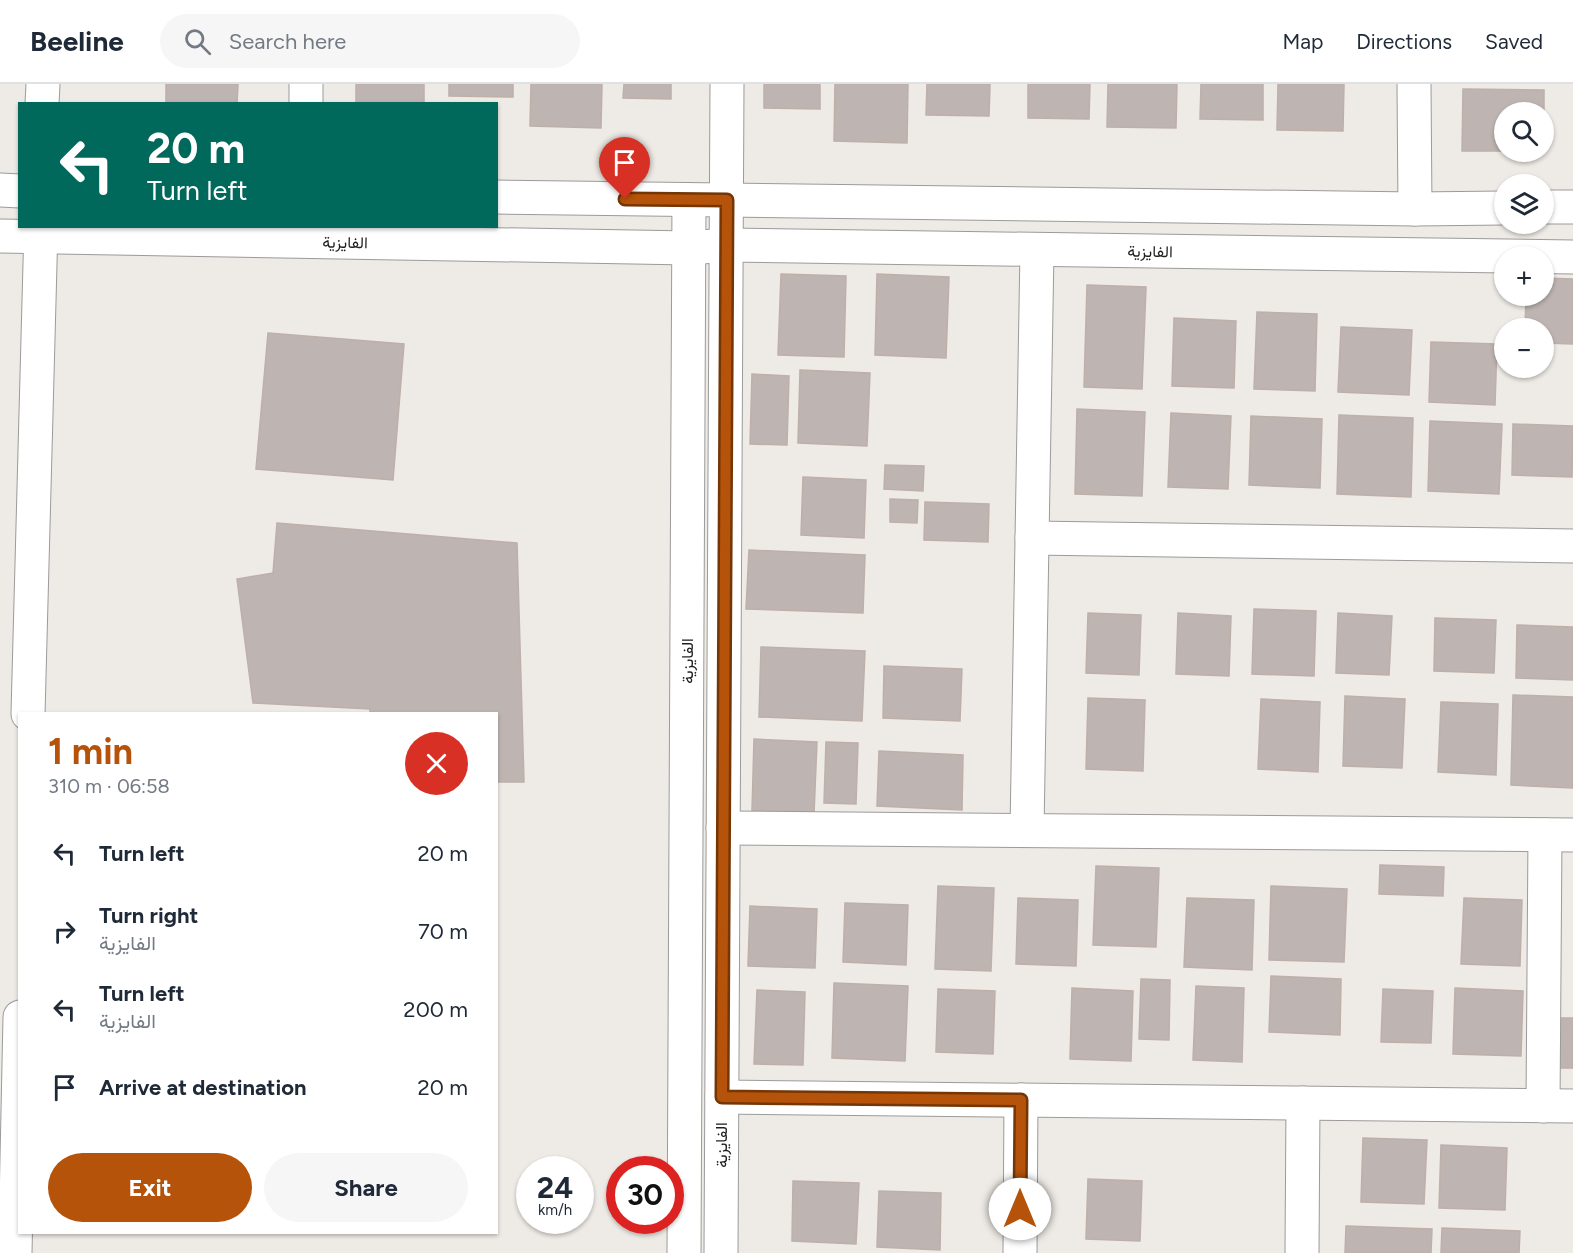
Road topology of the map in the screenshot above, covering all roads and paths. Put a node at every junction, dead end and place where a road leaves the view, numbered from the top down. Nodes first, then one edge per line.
1 (43, 84) edge
2 (306, 84) edge
3 (726, 84) edge
4 (1414, 84) edge
5 (42, 102) edge
6 (306, 102) edge
7 (0, 190) edge
8 (18, 191) edge
9 (498, 197) edge
10 (689, 200) junction
11 (727, 200) junction
12 (1554, 207) edge
13 (1573, 207) edge
14 (1415, 208) junction
15 (1494, 208) edge
16 (41, 232) edge
17 (0, 236) edge
18 (727, 245) junction
19 (689, 248) junction
20 (1037, 250) junction
21 (1573, 257) edge
22 (1032, 538) junction
23 (1573, 546) edge
24 (28, 712) edge
25 (723, 828) junction
26 (1027, 830) junction
27 (1559, 835) edge
28 (722, 1097) junction
29 (1021, 1100) junction
30 (1304, 1103) junction
31 (1558, 1106) edge
32 (18, 1111) edge
33 (15, 1253) edge
34 (684, 1253) edge
35 (721, 1253) edge
36 (1020, 1253) edge
37 (1302, 1253) edge

1 - 5 street
2 - 6 street
3 - 11 street, الفايزية
4 - 14 street
7 - 8 street
9 - 10 street
10 - 11 street
10 - 19 street, الفايزية
11 - 14 street
11 - 18 street, الفايزية
12 - 13 street
14 - 15 street
16 - 17 street, الفايزية
16 - 19 street, الفايزية
16 - 24 street
18 - 19 street, الفايزية
18 - 20 street, الفايزية
18 - 25 street, الفايزية
19 - 34 street, الفايزية
20 - 21 street, الفايزية
20 - 22 street
22 - 23 street
22 - 26 street
25 - 26 street
25 - 28 street, الفايزية
26 - 27 street
27 - 31 street
28 - 29 street
28 - 35 street, الفايزية
29 - 30 street
29 - 36 street
30 - 31 street
30 - 37 street
32 - 33 street

